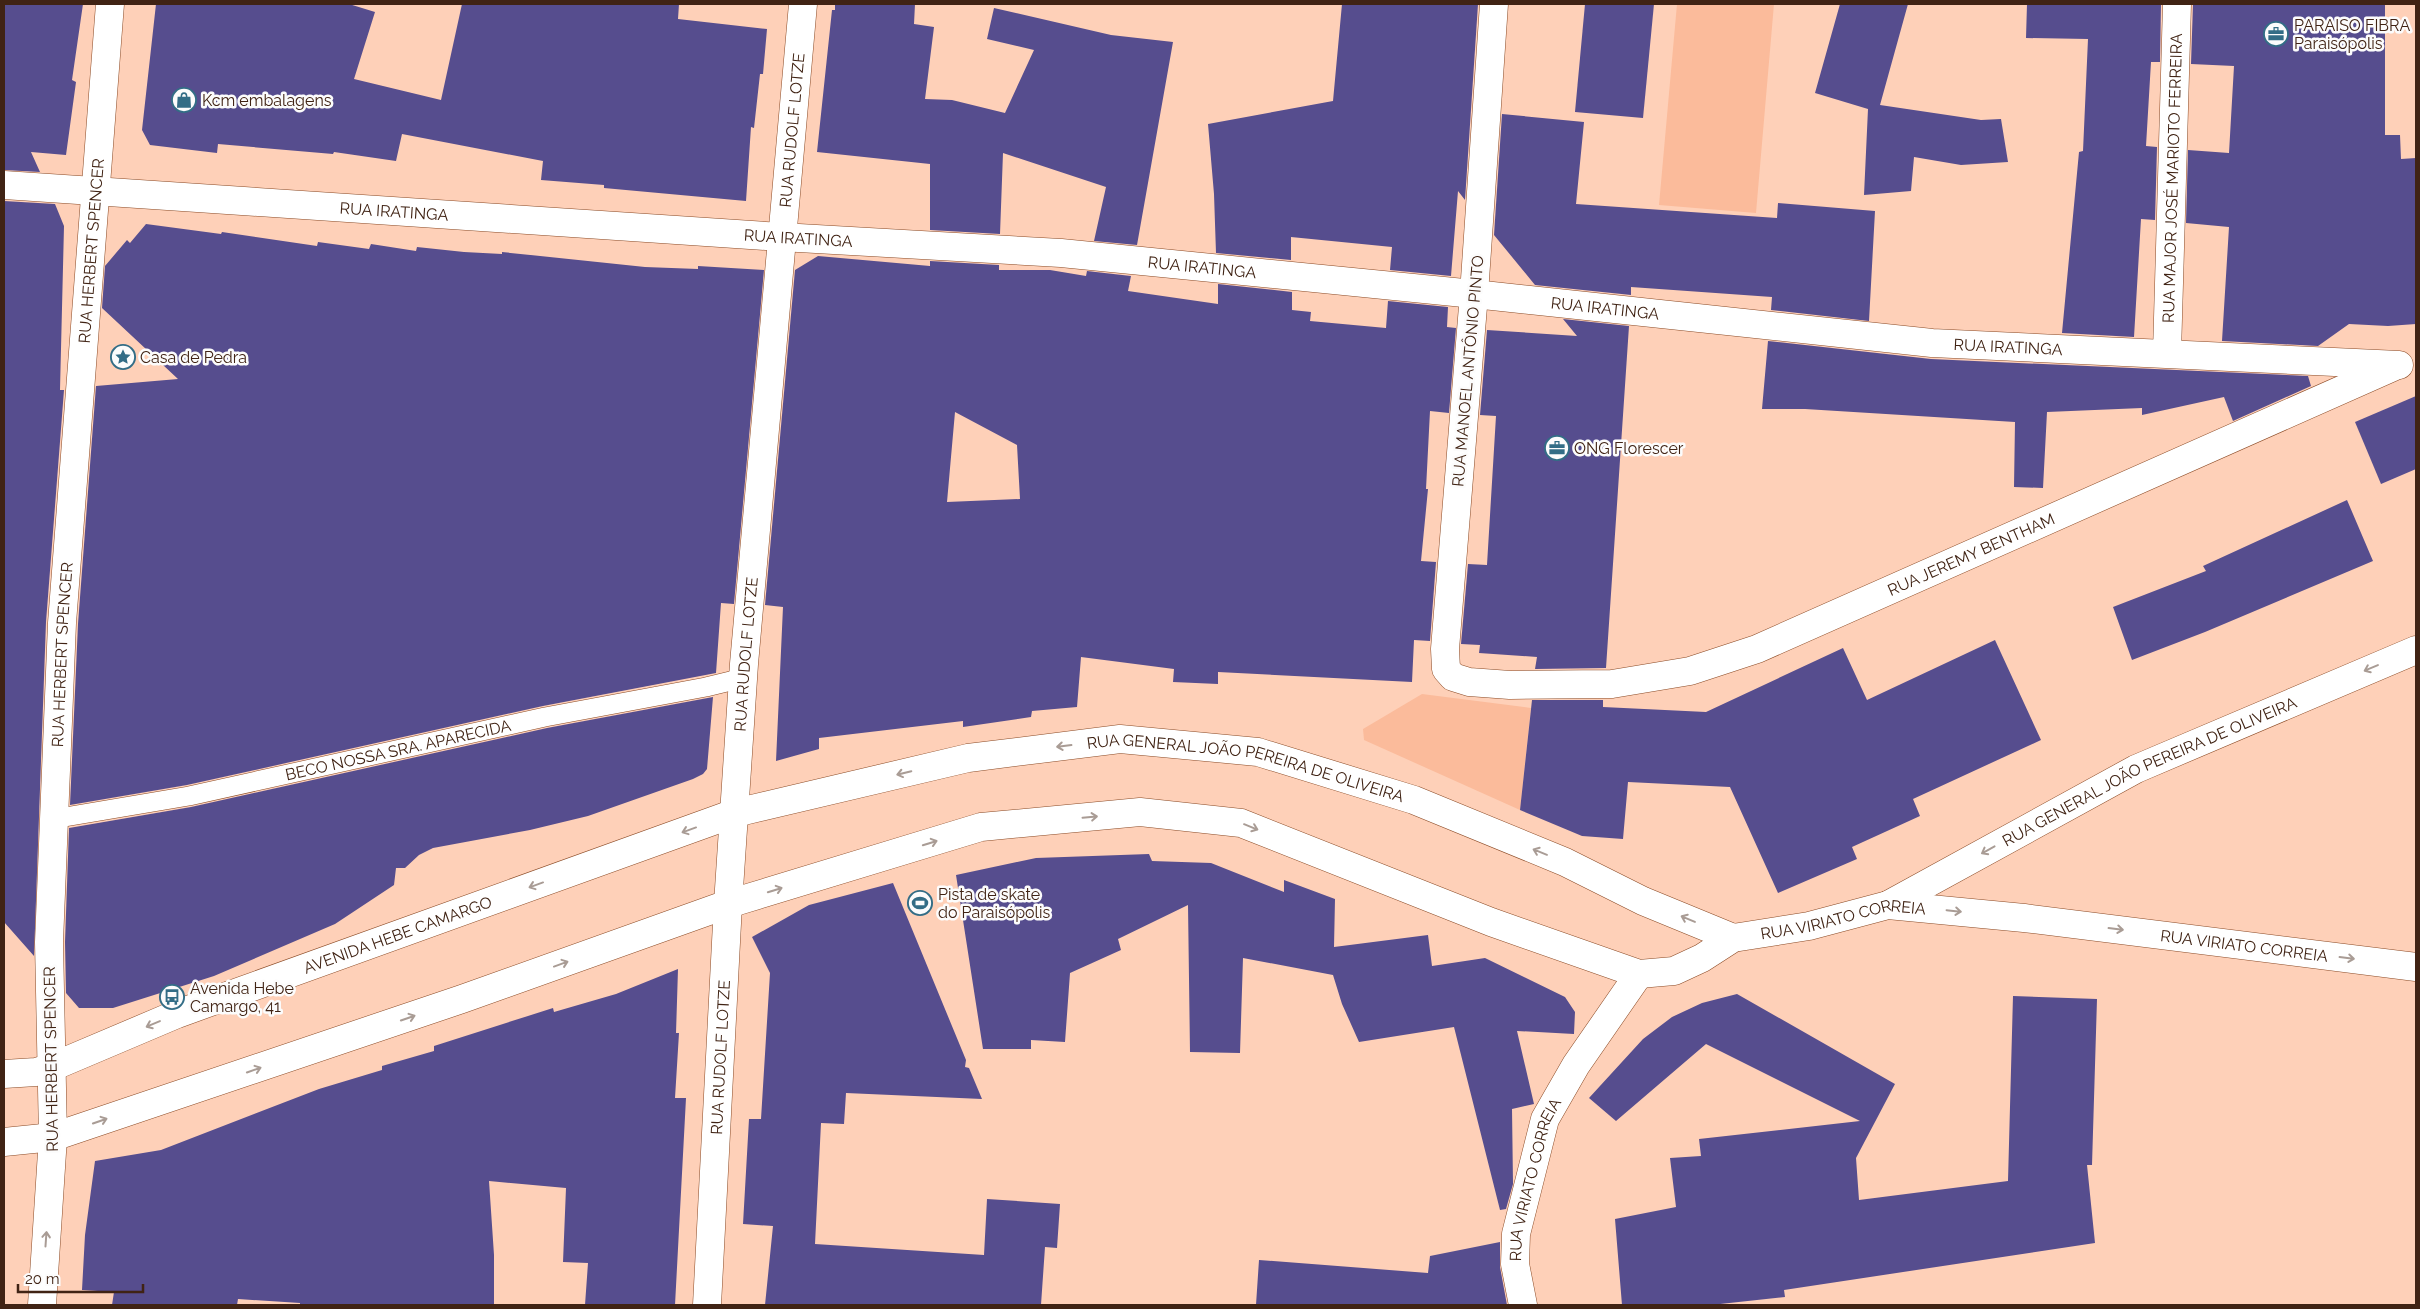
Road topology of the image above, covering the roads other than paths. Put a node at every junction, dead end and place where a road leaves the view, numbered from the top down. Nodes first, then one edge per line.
1 (110, 4) edge
2 (803, 4) edge
3 (1494, 4) edge
4 (2177, 4) edge
5 (4, 185) edge
6 (95, 192) junction
7 (781, 237) junction
8 (1474, 294) junction
9 (2168, 353) junction
10 (2408, 361) edge
11 (2416, 650) edge
12 (743, 678) junction
13 (1510, 685) joint
14 (735, 813) junction
15 (54, 819) junction
16 (728, 904) junction
17 (1888, 905) junction
18 (1733, 938) junction
19 (2416, 967) edge
20 (1639, 974) junction
21 (52, 1067) junction
22 (4, 1074) edge
23 (54, 1137) junction
24 (4, 1142) edge
25 (42, 1305) edge
26 (707, 1305) edge
27 (1522, 1305) edge

1 - 6 street, RUA HERBERT SPENCER
2 - 7 street, RUA RUDOLF LOTZE
3 - 8 street, RUA MANOEL ANTÔNIO PINTO
4 - 9 street, RUA MAJOR JOSÉ MARIOTO FERREIRA
5 - 6 street, RUA IRATINGA
6 - 7 street, RUA IRATINGA
6 - 15 street, RUA HERBERT SPENCER
7 - 8 street, RUA IRATINGA
7 - 12 street, RUA RUDOLF LOTZE
8 - 9 street, RUA IRATINGA
8 - 13 street, RUA MANOEL ANTÔNIO PINTO
9 - 10 street, RUA IRATINGA
10 - 13 street, RUA JEREMY BENTHAM
11 -> 17 street, RUA GENERAL JOÃO PEREIRA DE OLIVEIRA
12 - 14 street, RUA RUDOLF LOTZE
12 - 15 lane, BECO NOSSA SRA. APARECIDA
14 - 16 street, RUA RUDOLF LOTZE
18 -> 14 street, RUA GENERAL JOÃO PEREIRA DE OLIVEIRA
14 -> 21 street, AVENIDA HEBE CAMARGO
15 - 21 street, RUA HERBERT SPENCER
16 -> 20 street
23 -> 16 street
16 - 26 street, RUA RUDOLF LOTZE
17 - 18 street, RUA VIRIATO CORREIA
17 -> 19 street, RUA VIRIATO CORREIA
18 - 20 street, RUA VIRIATO CORREIA
20 - 27 street, RUA VIRIATO CORREIA
21 - 22 street, AVENIDA HEBE CAMARGO
21 - 23 street, RUA HERBERT SPENCER
23 - 24 street
25 -> 23 street, RUA HERBERT SPENCER

